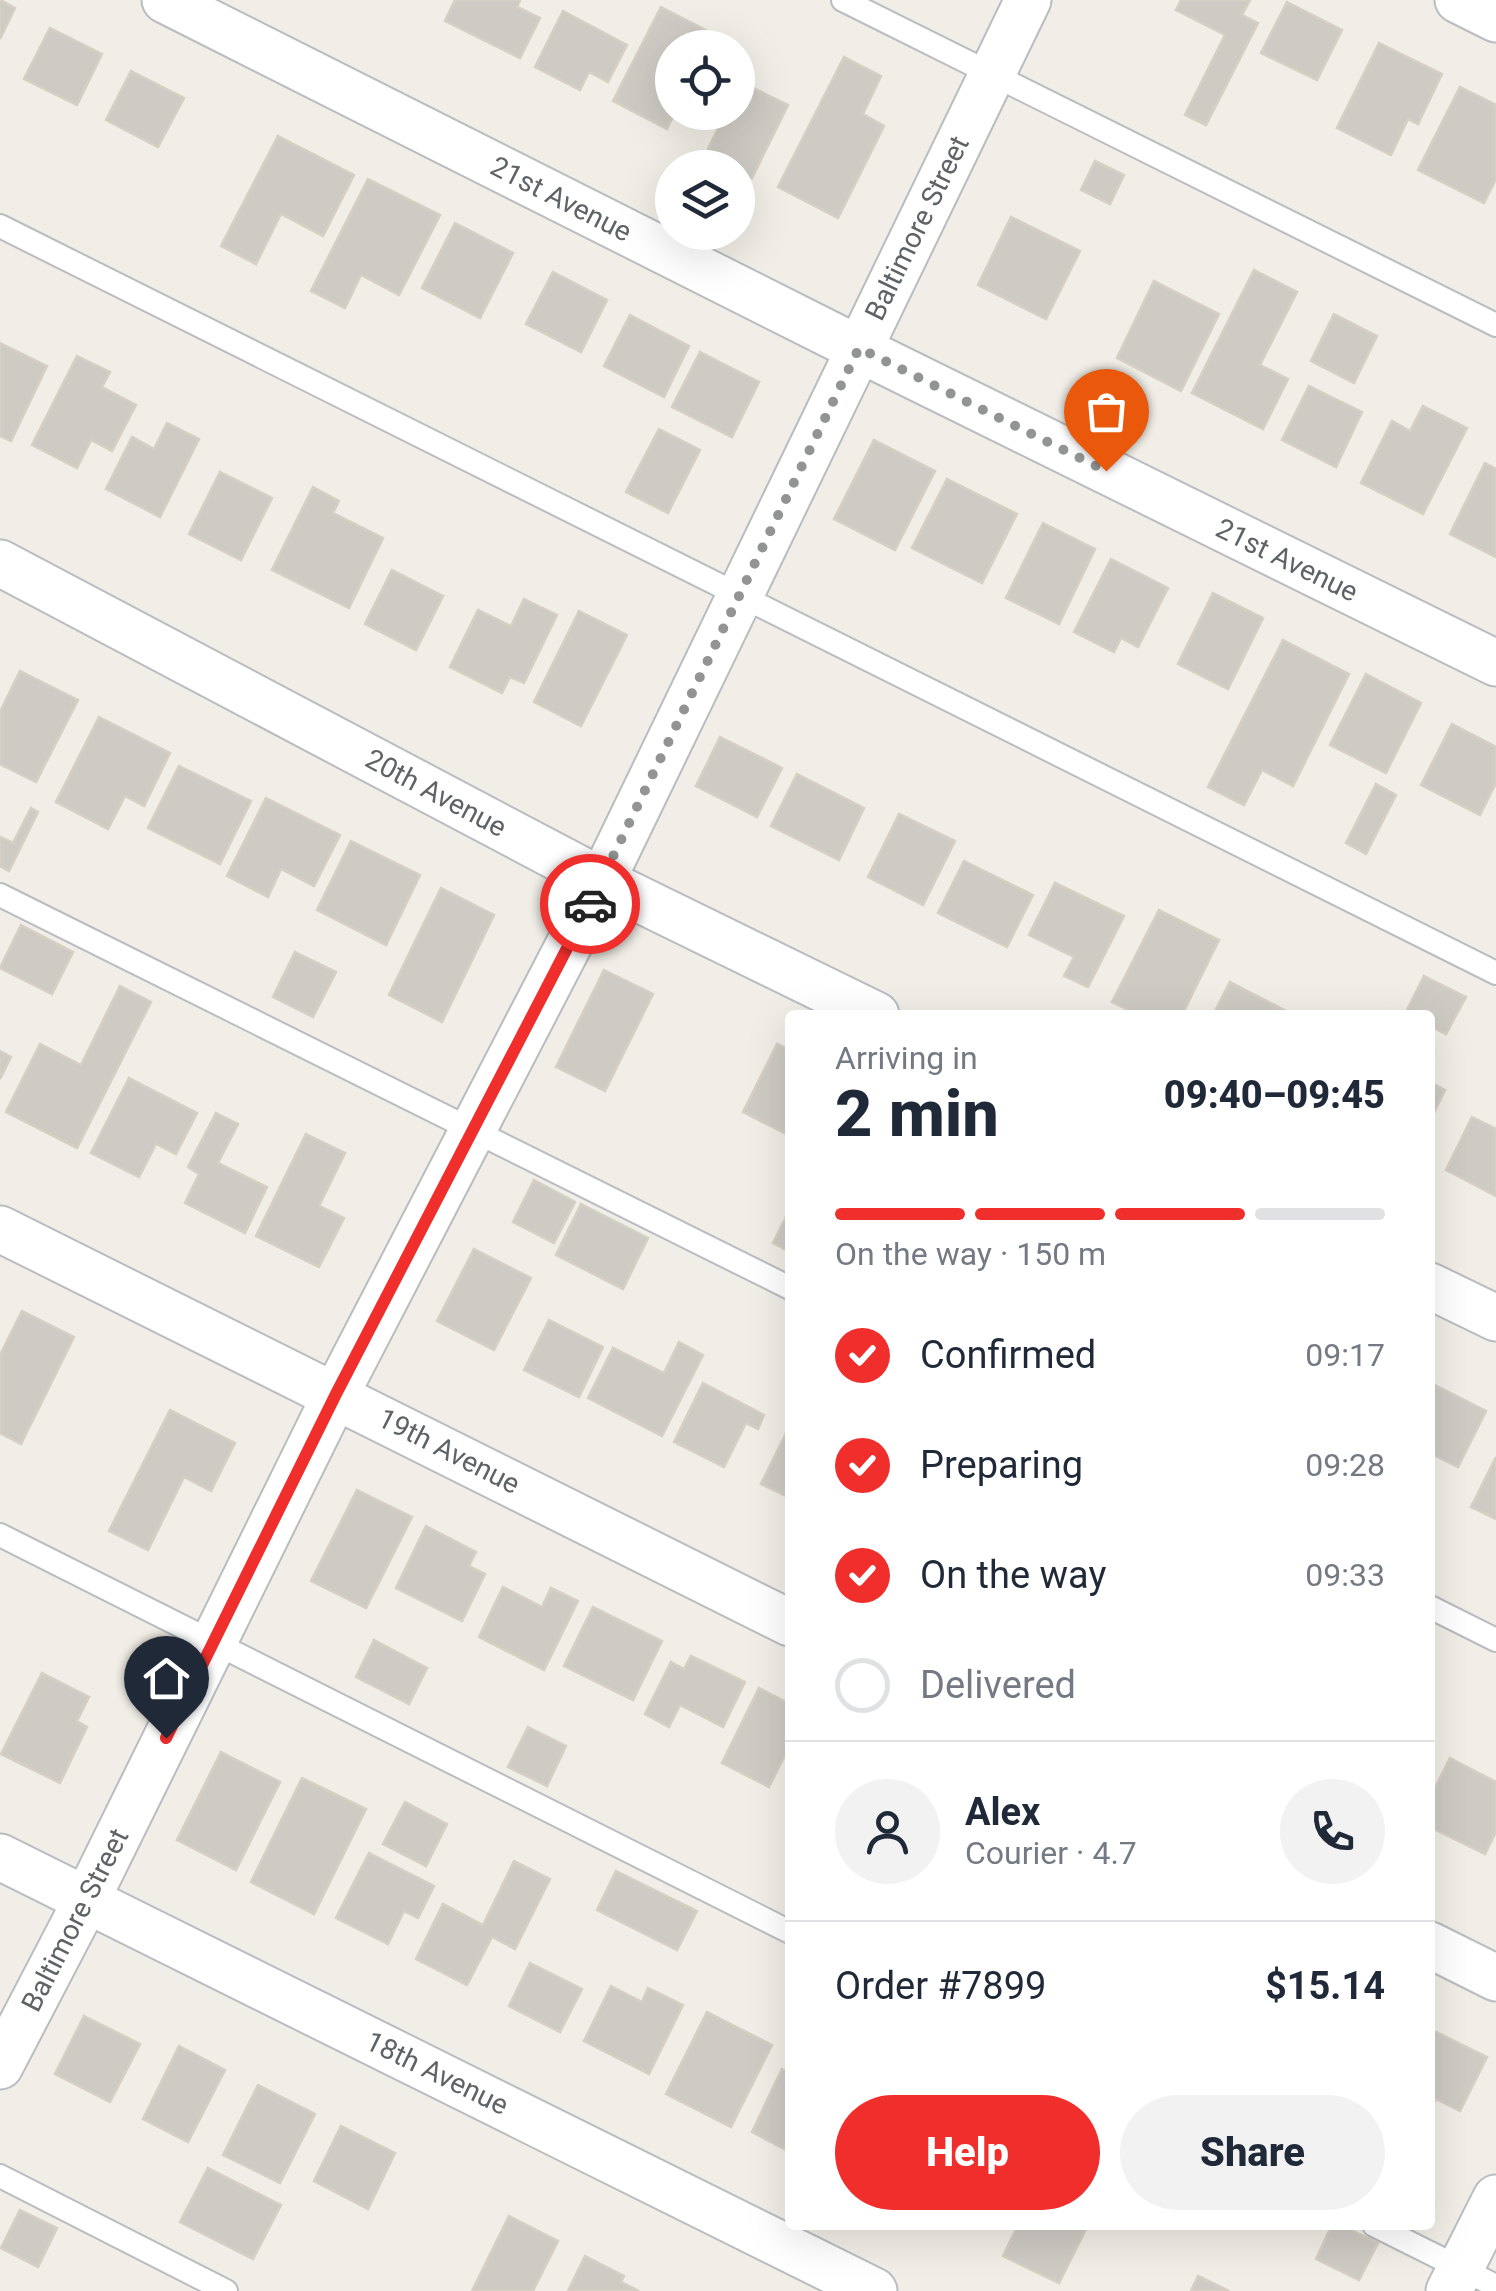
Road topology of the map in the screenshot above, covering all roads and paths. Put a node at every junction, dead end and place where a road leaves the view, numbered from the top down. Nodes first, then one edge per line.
1 (165, 0) edge
2 (843, 0) edge
3 (1028, 0) edge
4 (1458, 0) edge
5 (1496, 19) edge
6 (992, 74) junction
7 (0, 226) edge
8 (1496, 325) edge
9 (859, 348) junction
10 (0, 563) edge
11 (740, 593) junction
12 (1496, 663) edge
13 (602, 880) junction
14 (0, 895) edge
15 (1496, 973) edge
16 (866, 1010) edge
17 (473, 1130) junction
18 (0, 1229) edge
19 (785, 1286) edge
20 (1435, 1288) edge
21 (1496, 1318) edge
22 (336, 1394) junction
23 (0, 1535) edge
24 (1435, 1610) edge
25 (785, 1619) edge
26 (1496, 1640) edge
27 (212, 1642) junction
28 (0, 1856) edge
29 (88, 1899) junction
30 (785, 1929) edge
31 (1435, 1948) edge
32 (1496, 1978) edge
33 (0, 2066) edge
34 (0, 2176) edge
35 (1496, 2198) edge
36 (1382, 2230) edge
37 (1468, 2282) edge
38 (226, 2291) edge
39 (874, 2291) edge

1 - 9 street, 21st Avenue
2 - 6 lane
3 - 6 street, Baltimore Street
4 - 5 street
6 - 8 lane
6 - 9 street, Baltimore Street
7 - 11 lane
9 - 11 street, Baltimore Street
9 - 12 street, 21st Avenue
10 - 13 street, 20th Avenue
11 - 13 street, Baltimore Street
11 - 15 lane
13 - 16 street, 20th Avenue
13 - 17 street, Baltimore Street
14 - 17 lane
17 - 19 lane
17 - 22 street, Baltimore Street
18 - 22 street, 19th Avenue
20 - 21 street
22 - 25 street, 19th Avenue
22 - 27 street, Baltimore Street
23 - 27 lane
24 - 26 lane
27 - 29 street, Baltimore Street
27 - 30 lane
28 - 29 street, 18th Avenue
29 - 33 street, Baltimore Street
29 - 39 street, 18th Avenue
31 - 32 street
34 - 38 lane
35 - 37 street
36 - 37 lane

